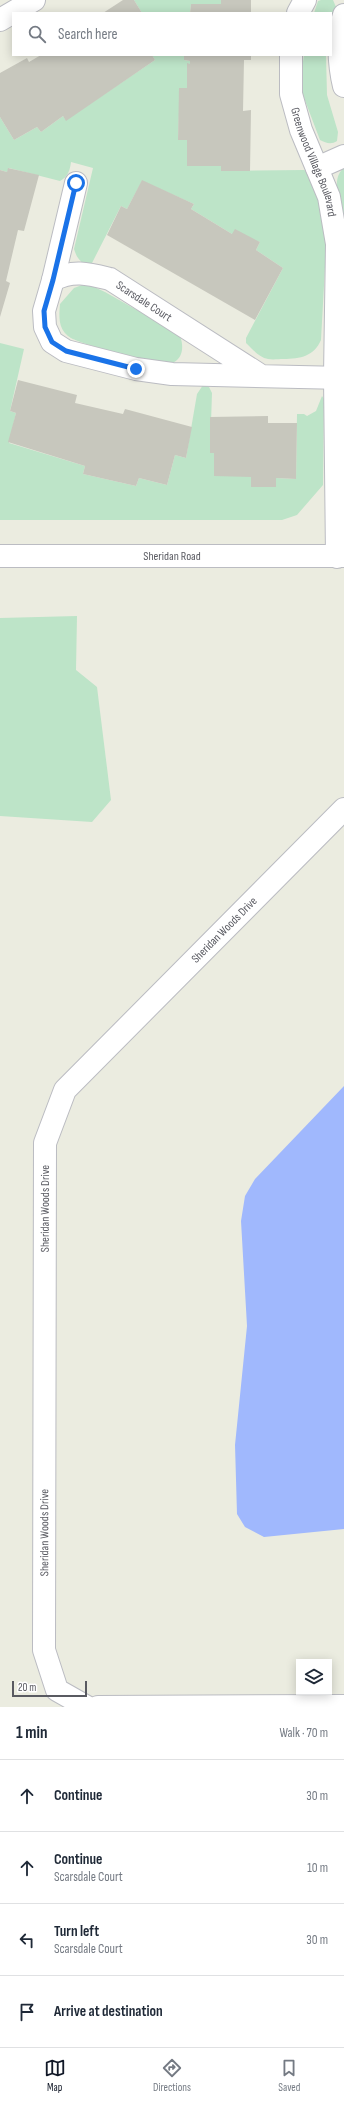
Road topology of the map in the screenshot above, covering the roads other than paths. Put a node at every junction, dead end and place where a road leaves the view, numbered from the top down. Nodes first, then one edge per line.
1 (34, 0) edge
2 (305, 0) edge
3 (14, 12) edge
4 (299, 12) edge
5 (12, 13) edge
6 (344, 15) edge
7 (0, 20) edge
8 (291, 56) edge
9 (344, 86) edge
10 (344, 156) edge
11 (318, 168) junction
12 (76, 183) dead end
13 (53, 280) junction
14 (260, 376) junction
15 (340, 377) edge
16 (0, 556) edge
17 (340, 556) edge
18 (344, 809) edge
19 (344, 1706) edge
20 (87, 1707) edge
21 (98, 1707) edge

1 - 3 street
2 - 4 street
5 - 7 street
6 - 9 street
8 - 11 street, Greenwood Village Boulevard
10 - 11 street
11 - 15 street, Greenwood Village Boulevard
12 - 13 street
13 - 14 street, Scarsdale Court
13 - 14 street
14 - 15 street
15 - 17 street, Greenwood Village Boulevard
16 - 17 street, Sheridan Road
18 - 20 street, Sheridan Woods Drive
19 - 21 street

